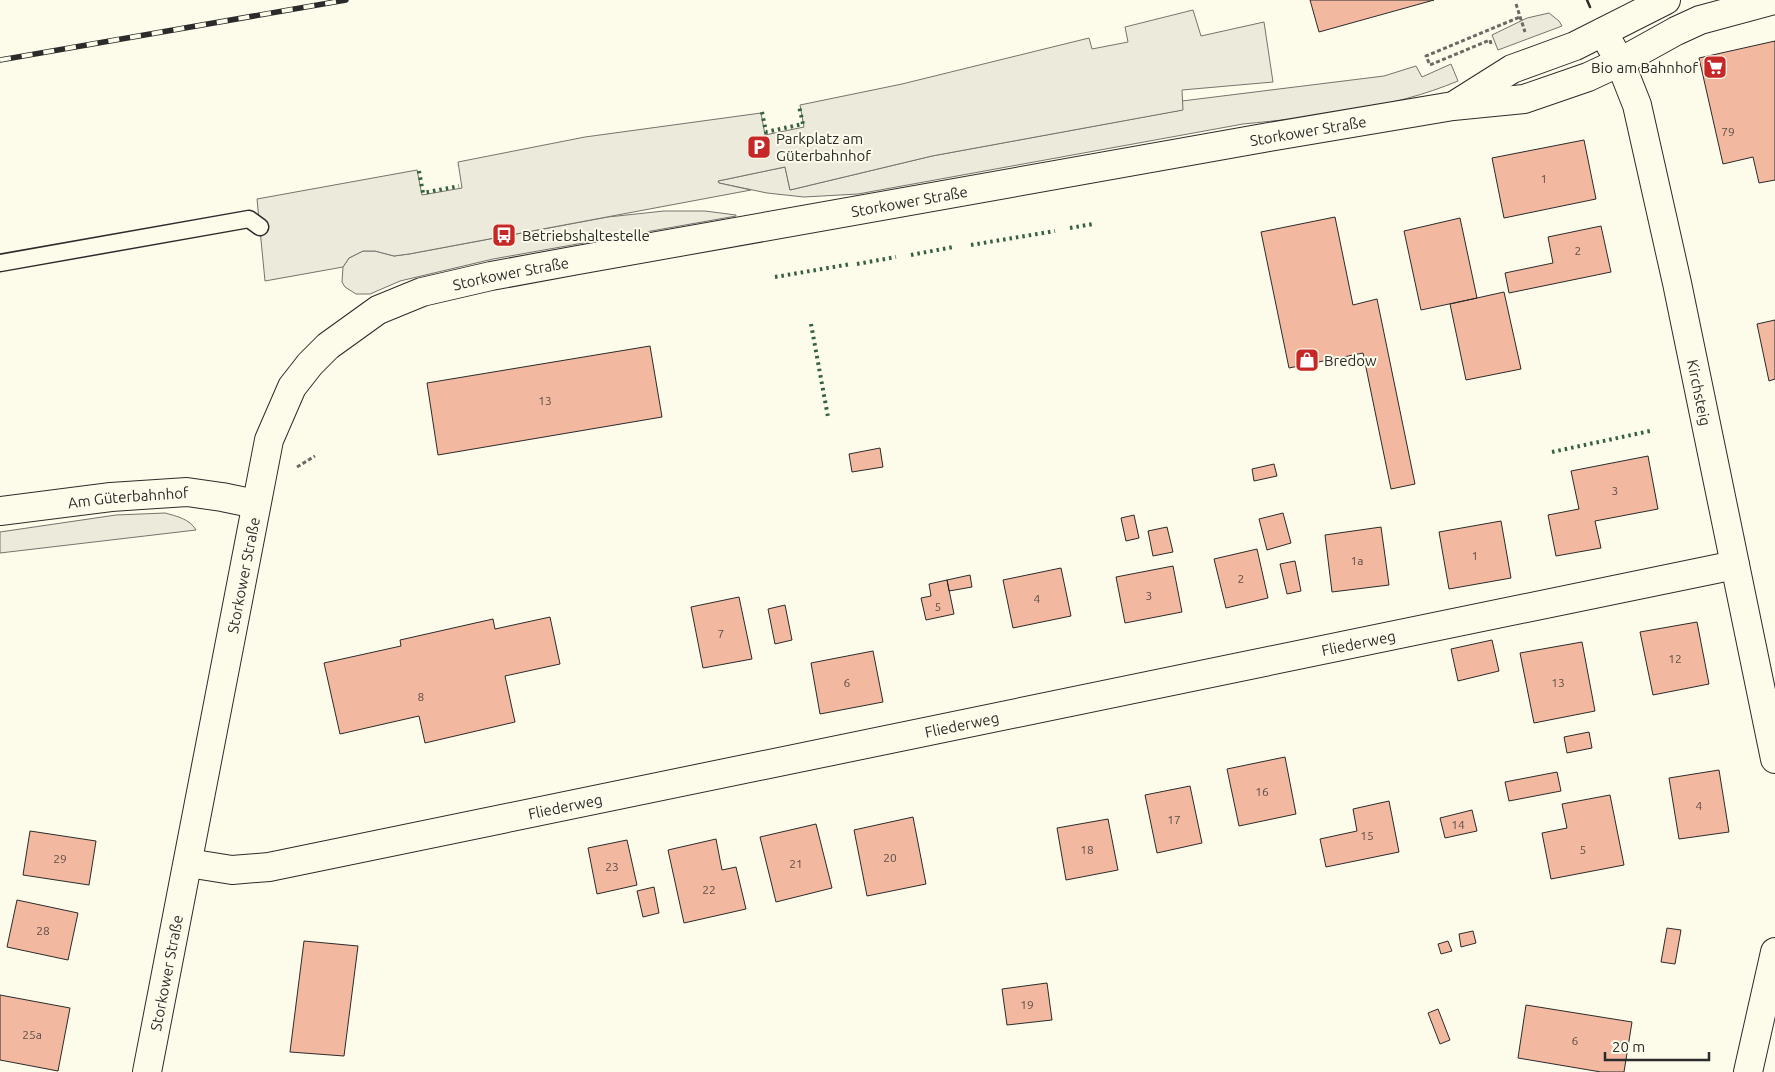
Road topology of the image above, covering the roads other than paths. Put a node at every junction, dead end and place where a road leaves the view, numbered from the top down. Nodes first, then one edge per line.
1 (1666, 0) edge
2 (1774, 0) edge
3 (1603, 32) junction
4 (1620, 62) junction
5 (1453, 106) junction
6 (260, 227) dead end
7 (0, 264) edge
8 (256, 504) junction
9 (0, 511) edge
10 (1735, 565) junction
11 (1775, 759) edge
12 (188, 863) junction
13 (1775, 952) edge
14 (147, 1072) edge
15 (1748, 1072) edge

1 - 3 street, Storkower Straße
2 - 4 street, Storkower Straße
3 - 4 street, Kirchsteig
3 - 5 street, Storkower Straße
4 - 5 street, Storkower Straße
4 - 10 street, Kirchsteig
5 - 8 street, Storkower Straße
6 - 7 lane
8 - 9 street, Am Güterbahnhof
8 - 12 street, Storkower Straße
10 - 11 street, Kirchsteig
10 - 12 street, Fliederweg
12 - 14 street, Storkower Straße
13 - 15 street

